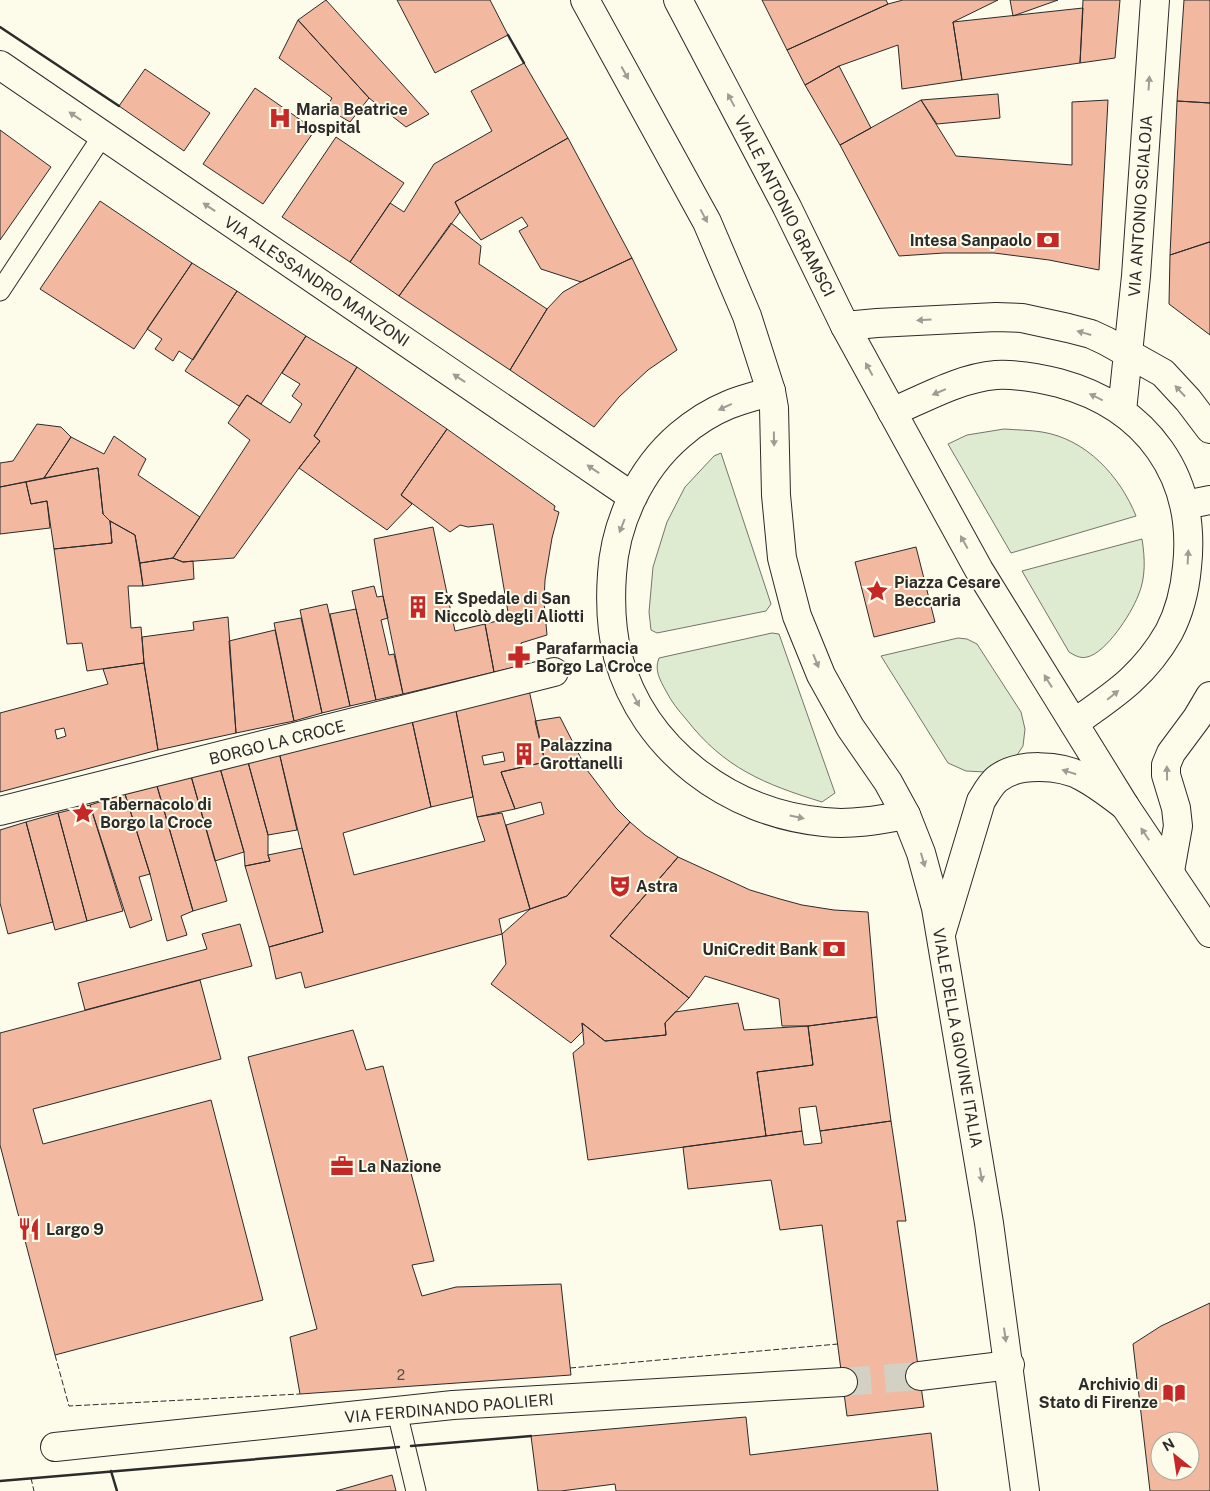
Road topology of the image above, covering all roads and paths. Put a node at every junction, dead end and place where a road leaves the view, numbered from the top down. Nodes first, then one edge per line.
1 (586, 0) edge
2 (678, 0) edge
3 (1155, 0) edge
4 (0, 65) edge
5 (103, 136) junction
6 (0, 291) edge
7 (845, 326) junction
8 (1129, 352) junction
9 (771, 391) junction
10 (1122, 411) junction
11 (892, 412) junction
12 (1210, 429) edge
13 (633, 497) junction
14 (1198, 503) edge
15 (554, 672) dead end
16 (1210, 696) edge
17 (1074, 723) junction
18 (1125, 806) junction
19 (0, 811) edge
20 (906, 814) junction
21 (1170, 871) junction
22 (1210, 933) edge
23 (941, 934) junction
24 (1010, 1365) junction
25 (920, 1376) tunnel mouth
26 (843, 1382) tunnel mouth
27 (397, 1412) junction
28 (55, 1448) dead end
29 (416, 1491) edge
30 (1025, 1491) edge

1 -> 9 street
7 -> 2 street, VIALE ANTONIO GRAMSCI
8 -> 3 street, VIA ANTONIO SCIALOJA
5 -> 4 street, VIA ALESSANDRO MANZONI
5 - 6 lane
13 -> 5 street, VIA ALESSANDRO MANZONI
8 -> 7 street
11 -> 7 street, VIALE ANTONIO GRAMSCI
8 - 10 street, VIA ANTONIO SCIALOJA
12 -> 8 street
9 -> 13 street
9 -> 20 street, VIALE DELLA GIOVINE ITALIA
10 -> 11 street
10 - 14 street
17 -> 11 street
13 -> 20 street
17 -> 14 street
15 - 19 street, BORGO LA CROCE
21 -> 16 street
17 - 18 street
21 -> 18 street
18 -> 23 street
20 -> 23 street, VIALE DELLA GIOVINE ITALIA
21 - 22 street
23 -> 24 street, VIALE DELLA GIOVINE ITALIA
24 - 25 street
24 - 30 street, VIALE DELLA GIOVINE ITALIA
26 - 27 street, VIA FERDINANDO PAOLIERI
27 - 28 street, VIA FERDINANDO PAOLIERI
27 - 29 lane

